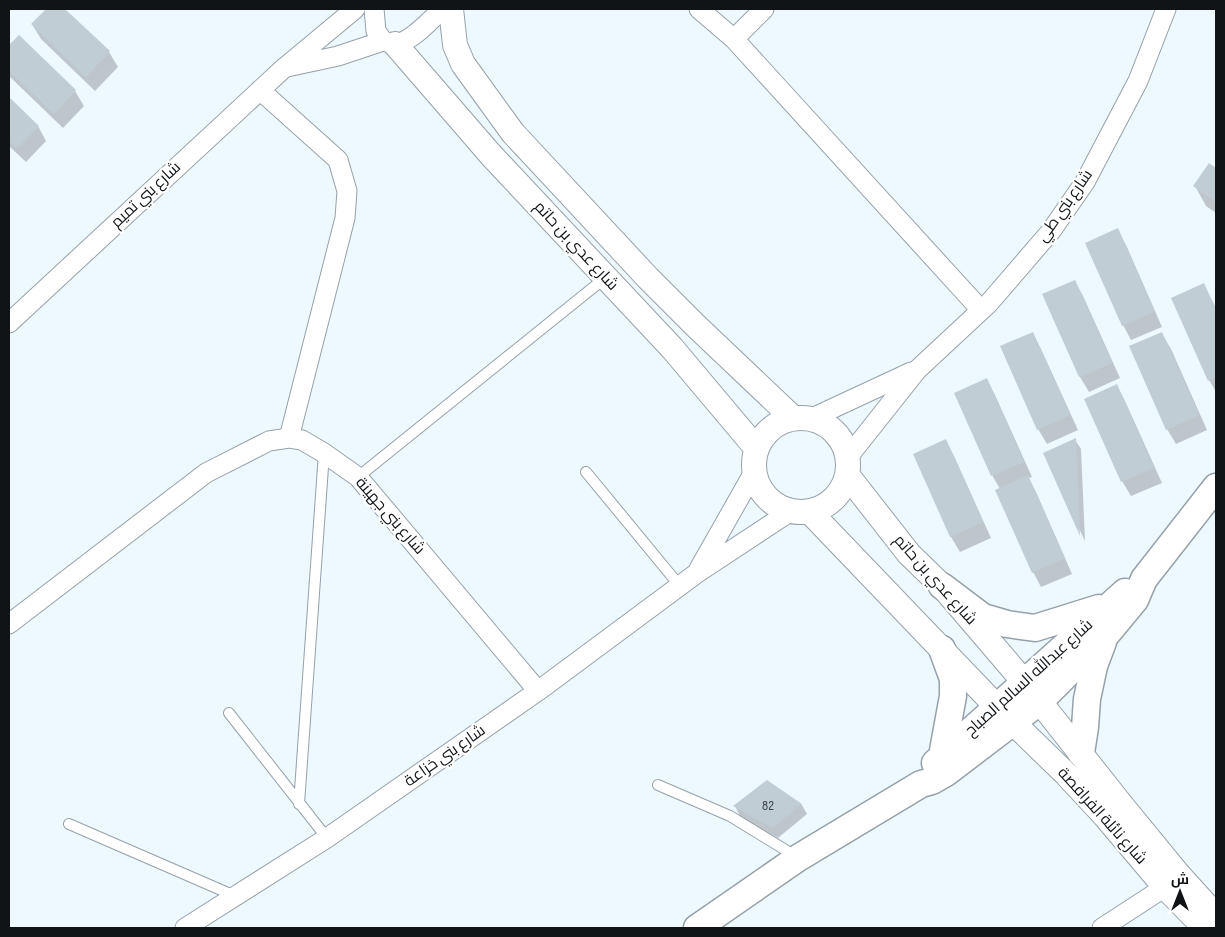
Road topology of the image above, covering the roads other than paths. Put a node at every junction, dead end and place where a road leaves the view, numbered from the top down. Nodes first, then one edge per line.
1 (355, 9) edge
2 (374, 9) edge
3 (442, 9) edge
4 (451, 9) edge
5 (699, 9) edge
6 (764, 9) edge
7 (1166, 9) edge
8 (734, 39) junction
9 (389, 42) junction
10 (284, 68) junction
11 (260, 90) junction
12 (606, 278) junction
13 (982, 310) junction
14 (9, 323) edge
15 (917, 370) junction
16 (803, 418) junction
17 (289, 438) junction
18 (757, 449) junction
19 (324, 453) junction
20 (848, 466) junction
21 (586, 472) dead end
22 (754, 472) junction
23 (358, 477) junction
24 (1216, 487) edge
25 (800, 511) junction
26 (697, 573) junction
27 (1144, 579) junction
28 (680, 586) junction
29 (942, 586) junction
30 (1110, 606) junction
31 (9, 624) edge
32 (1106, 635) junction
33 (942, 649) junction
34 (538, 691) junction
35 (1032, 692) junction
36 (229, 713) dead end
37 (1005, 715) junction
38 (1081, 753) junction
39 (942, 756) junction
40 (921, 784) junction
41 (658, 785) dead end
42 (299, 804) junction
43 (69, 824) dead end
44 (327, 838) junction
45 (798, 858) junction
46 (1172, 880) junction
47 (235, 896) junction
48 (1216, 916) edge
49 (185, 928) edge
50 (697, 928) edge
51 (1102, 928) edge
52 (1205, 928) edge

1 - 10 street, شارع بني تميم
2 - 9 street
3 - 9 street, شارع بني تميم
4 - 16 street, شارع عدي بن حاتم
5 - 8 street
6 - 8 street
7 - 13 street, شارع بني طي
8 - 13 street
9 - 10 street, شارع بني تميم
9 - 12 street, شارع عدي بن حاتم
10 - 11 street, شارع بني تميم
11 - 14 street, شارع بني تميم
11 - 17 street
12 - 18 street, شارع عدي بن حاتم
12 - 23 lane
13 - 15 street, شارع بني طي
15 - 16 street, شارع بني طي
15 - 20 street, شارع بني طي
16 - 18 street
16 - 20 street
17 - 19 street, شارع بني جهينة
17 - 31 street
18 - 22 street
19 - 23 street, شارع بني جهينة
19 - 42 lane
20 - 25 street
20 - 29 street, شارع عدي بن حاتم
21 - 28 lane
22 - 25 street
22 - 26 street, شارع بني خزاعة
23 - 34 street, شارع بني جهينة
24 - 27 main road, شارع عبدالله السالم الصباح
25 - 26 street, شارع بني خزاعة
25 - 33 street
26 - 28 street, شارع بني خزاعة
27 - 30 main road, شارع عبدالله السالم الصباح
27 - 32 main road, شارع عبدالله السالم الصباح
28 - 34 street, شارع بني خزاعة
29 - 30 main road
29 - 35 street, شارع عدي بن حاتم
30 - 35 main road, شارع عبدالله السالم الصباح
32 - 35 main road, شارع عبدالله السالم الصباح
32 - 38 main road
33 - 37 street
33 - 39 main road
34 - 44 street, شارع بني خزاعة
35 - 37 main road, شارع عبدالله السالم الصباح
35 - 38 street, شارع نائلة الفرافصة
36 - 42 lane
37 - 39 main road, شارع عبدالله السالم الصباح
37 - 40 main road, شارع عبدالله السالم الصباح
37 - 46 street, شارع نائلة الفرافصة
38 - 46 street, شارع نائلة الفرافصة
39 - 40 main road, شارع عبدالله السالم الصباح
40 - 45 main road, شارع عبدالله السالم الصباح
41 - 45 lane
42 - 44 lane
43 - 47 lane
44 - 47 street, شارع بني خزاعة
45 - 50 main road, شارع عبدالله السالم الصباح
46 - 48 street, شارع نائلة الفرافصة
46 - 51 street
46 - 52 street, شارع نائلة الفرافصة
47 - 49 street, شارع بني خزاعة

